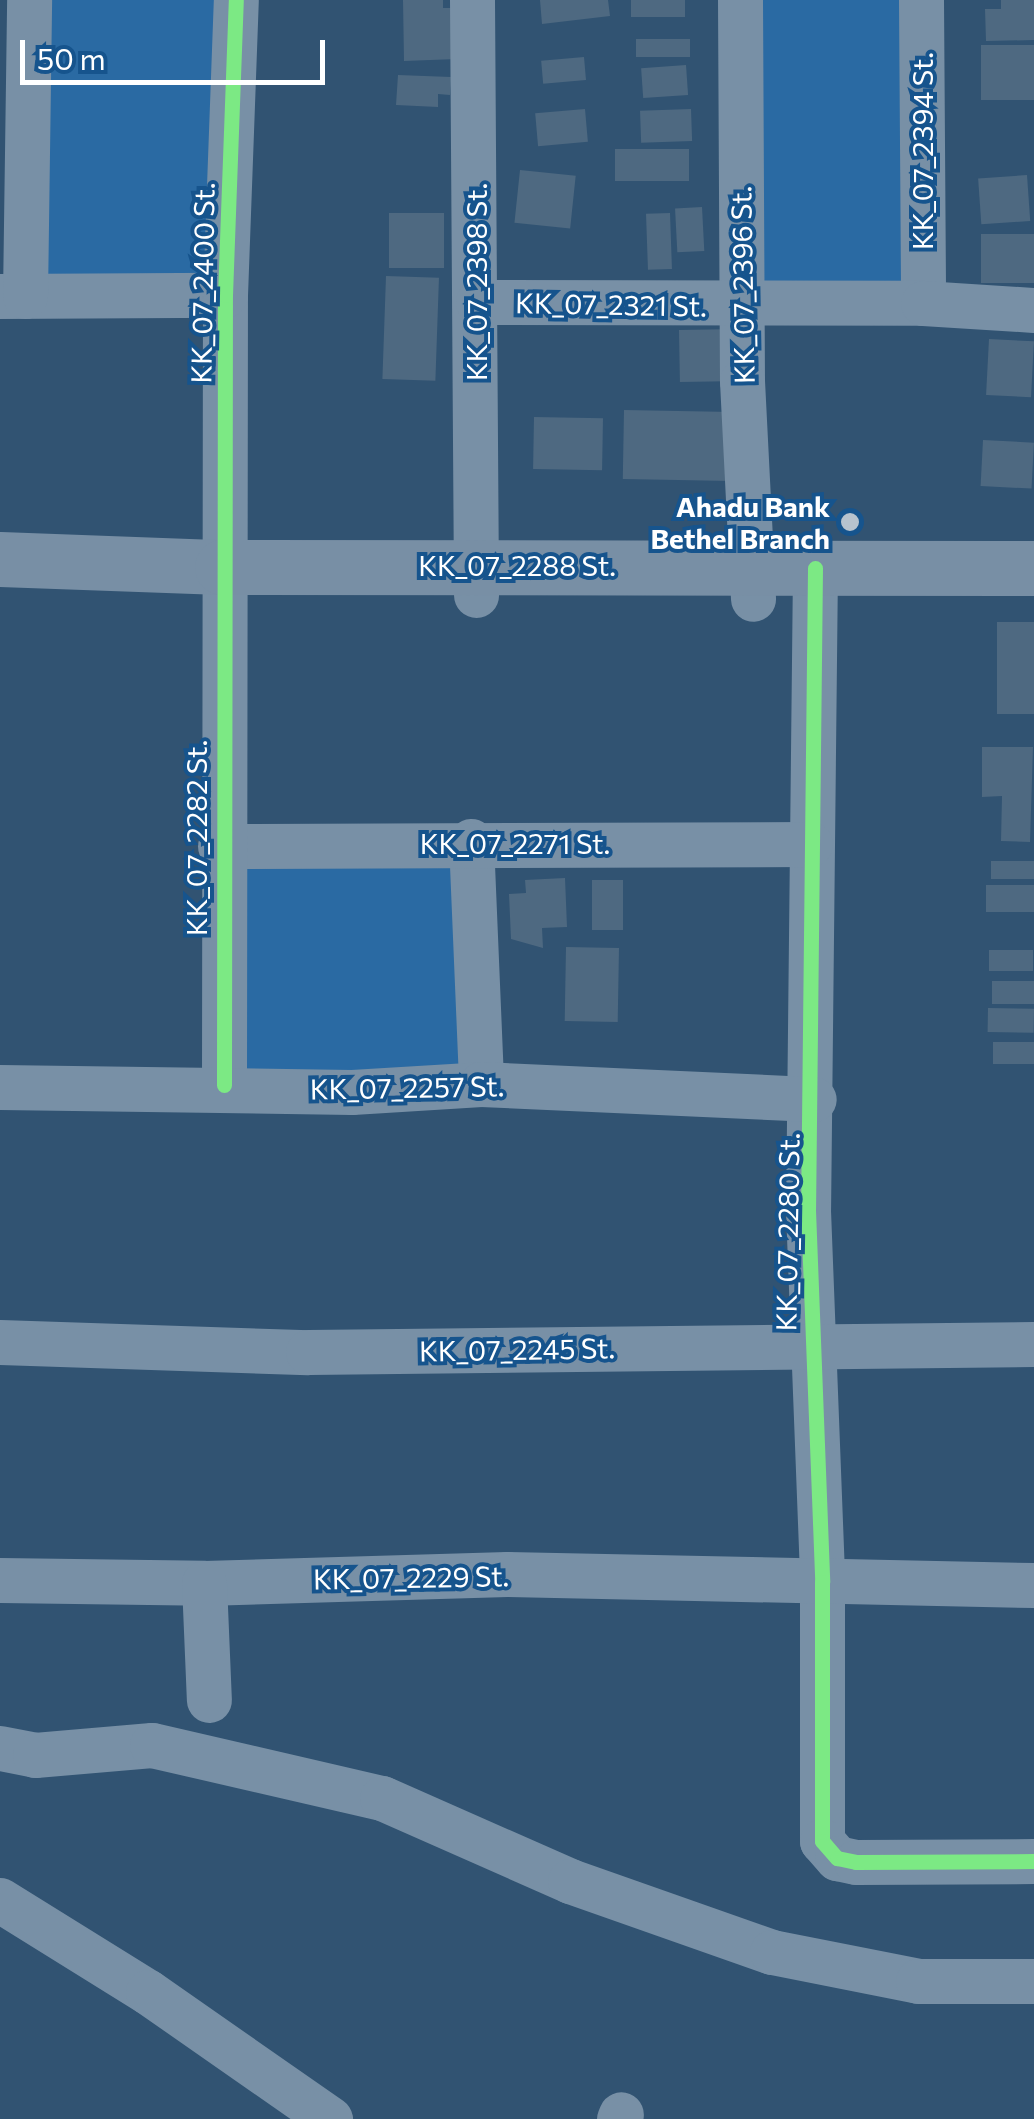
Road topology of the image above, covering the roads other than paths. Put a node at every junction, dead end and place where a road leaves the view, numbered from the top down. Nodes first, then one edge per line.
1 (29, 0) edge
2 (236, 0) edge
3 (472, 0) edge
4 (740, 0) edge
5 (921, 0) edge
6 (12, 296) edge
7 (225, 296) junction
8 (478, 302) junction
9 (923, 303) junction
10 (741, 306) junction
11 (1034, 310) edge
12 (0, 559) edge
13 (1034, 568) edge
14 (222, 579) junction
15 (475, 579) junction
16 (0, 584) edge
17 (753, 584) junction
18 (816, 584) junction
19 (1034, 599) edge
20 (471, 841) junction
21 (810, 844) junction
22 (220, 846) junction
23 (482, 1084) junction
24 (224, 1086) junction
25 (0, 1087) edge
26 (814, 1098) junction
27 (0, 1342) edge
28 (810, 1343) junction
29 (1034, 1344) edge
30 (0, 1580) edge
31 (822, 1582) junction
32 (204, 1583) junction
33 (1034, 1585) edge
34 (209, 1700) dead end
35 (0, 1748) edge
36 (1034, 1861) edge
37 (0, 1900) edge
38 (1034, 1980) edge
39 (330, 2119) edge

1 - 6 street
2 - 7 street, KK_07_2400 St.
3 - 8 street, KK_07_2398 St.
4 - 10 street, KK_07_2396 St.
5 - 9 street, KK_07_2394 St.
6 - 7 street
7 - 14 street, KK_07_2400 St.
8 - 10 street, KK_07_2321 St.
8 - 15 street, KK_07_2398 St.
9 - 10 street, KK_07_2321 St.
9 - 11 street, KK_07_2321 St.
10 - 17 street, KK_07_2396 St.
12 - 14 main road
13 - 18 main road
14 - 15 main road
14 - 16 main road
14 - 22 street, KK_07_2282 St.
15 - 17 main road
17 - 18 main road
18 - 19 main road
18 - 21 street, KK_07_2280 St.
20 - 21 street, KK_07_2271 St.
20 - 22 street, KK_07_2271 St.
20 - 23 street
21 - 26 street, KK_07_2280 St.
22 - 24 street, KK_07_2282 St.
23 - 24 street, KK_07_2257 St.
23 - 26 street, KK_07_2257 St.
24 - 25 street, KK_07_2257 St.
26 - 28 street, KK_07_2280 St.
27 - 28 street, KK_07_2245 St.
28 - 29 street, KK_07_2245 St.
28 - 31 street, KK_07_2280 St.
30 - 32 street, KK_07_2229 St.
31 - 32 street, KK_07_2229 St.
31 - 33 street, KK_07_2229 St.
31 - 36 street, KK_07_2280 St.
32 - 34 street
35 - 38 street
37 - 39 street

